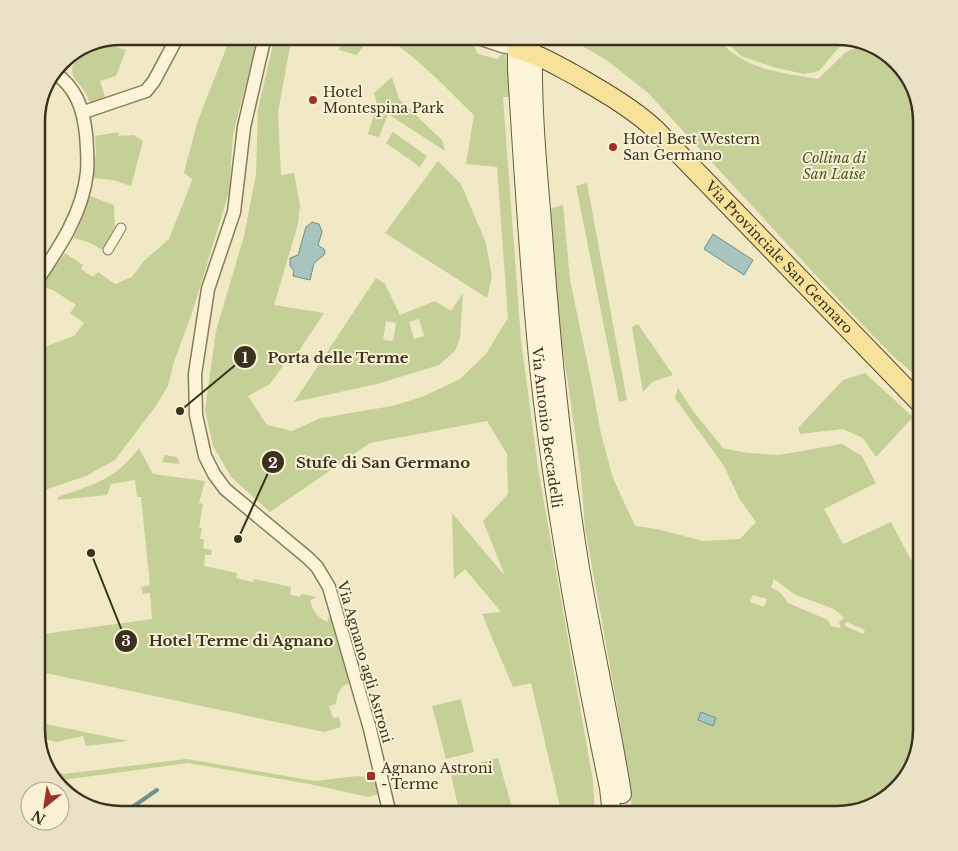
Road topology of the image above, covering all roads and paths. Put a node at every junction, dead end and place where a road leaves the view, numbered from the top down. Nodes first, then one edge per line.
1 (173, 45) edge
2 (263, 45) edge
3 (524, 45) edge
4 (527, 45) edge
5 (60, 77) edge
6 (84, 112) junction
7 (531, 167) junction
8 (121, 228) dead end
9 (108, 250) dead end
10 (45, 269) edge
11 (913, 396) edge
12 (388, 806) edge
13 (611, 806) edge
14 (623, 806) edge

1 - 6 street
2 - 12 street, Via Agnano agli Astroni
3 - 7 main road, Via Antonio Beccadelli
4 - 11 main road, Via Provinciale San Gennaro
5 - 6 street
6 - 10 street
7 - 13 main road, Via Antonio Beccadelli
7 - 14 main road, Via Antonio Beccadelli
8 - 9 street

